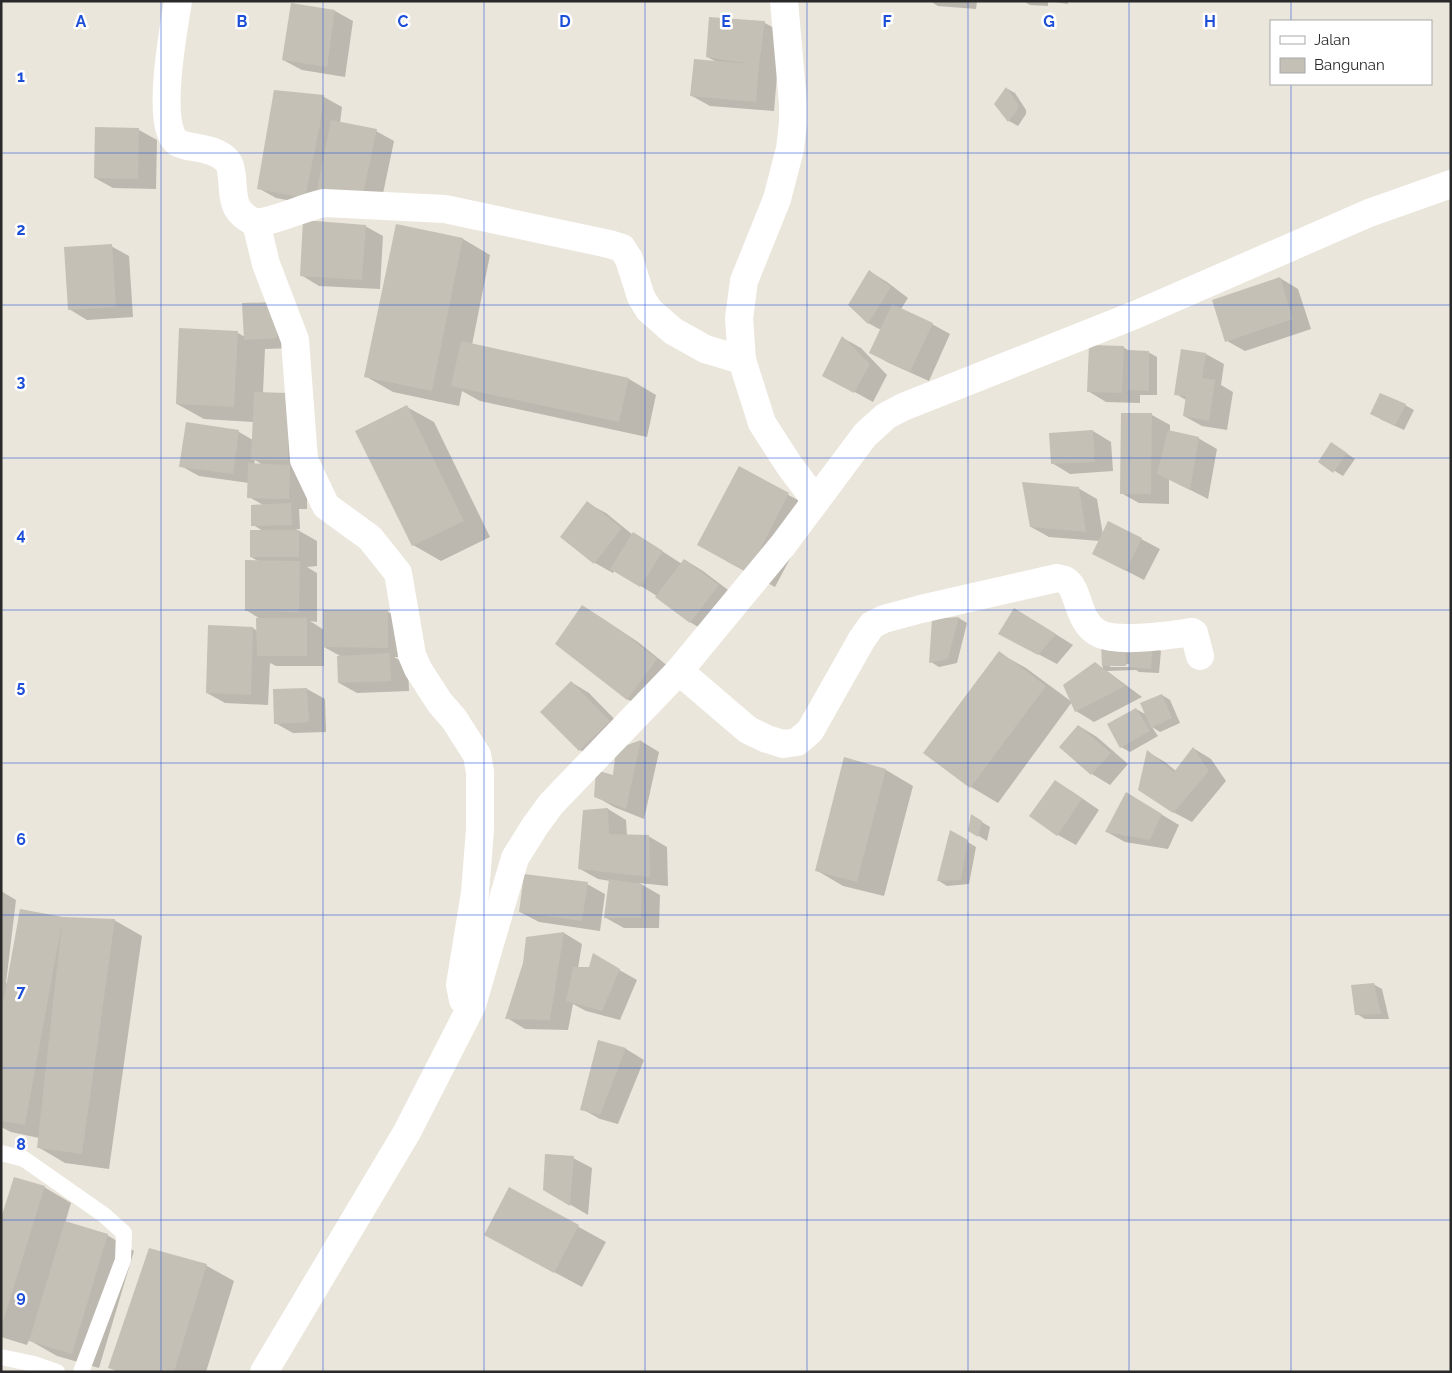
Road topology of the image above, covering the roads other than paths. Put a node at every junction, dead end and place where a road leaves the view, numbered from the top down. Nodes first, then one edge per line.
1 (178, 1) edge
2 (784, 1) edge
3 (1451, 184) edge
4 (256, 223) junction
5 (742, 360) junction
6 (816, 501) junction
7 (1200, 656) dead end
8 (679, 671) junction
9 (472, 1005) junction
10 (1, 1153) edge
11 (1, 1357) edge
12 (57, 1372) edge
13 (81, 1372) edge
14 (264, 1372) edge

1 - 4 street
2 - 5 street
3 - 6 street
4 - 5 street
4 - 9 street
5 - 6 street
6 - 8 street
7 - 8 street
8 - 9 street
9 - 14 street
10 - 13 lane
11 - 12 lane

